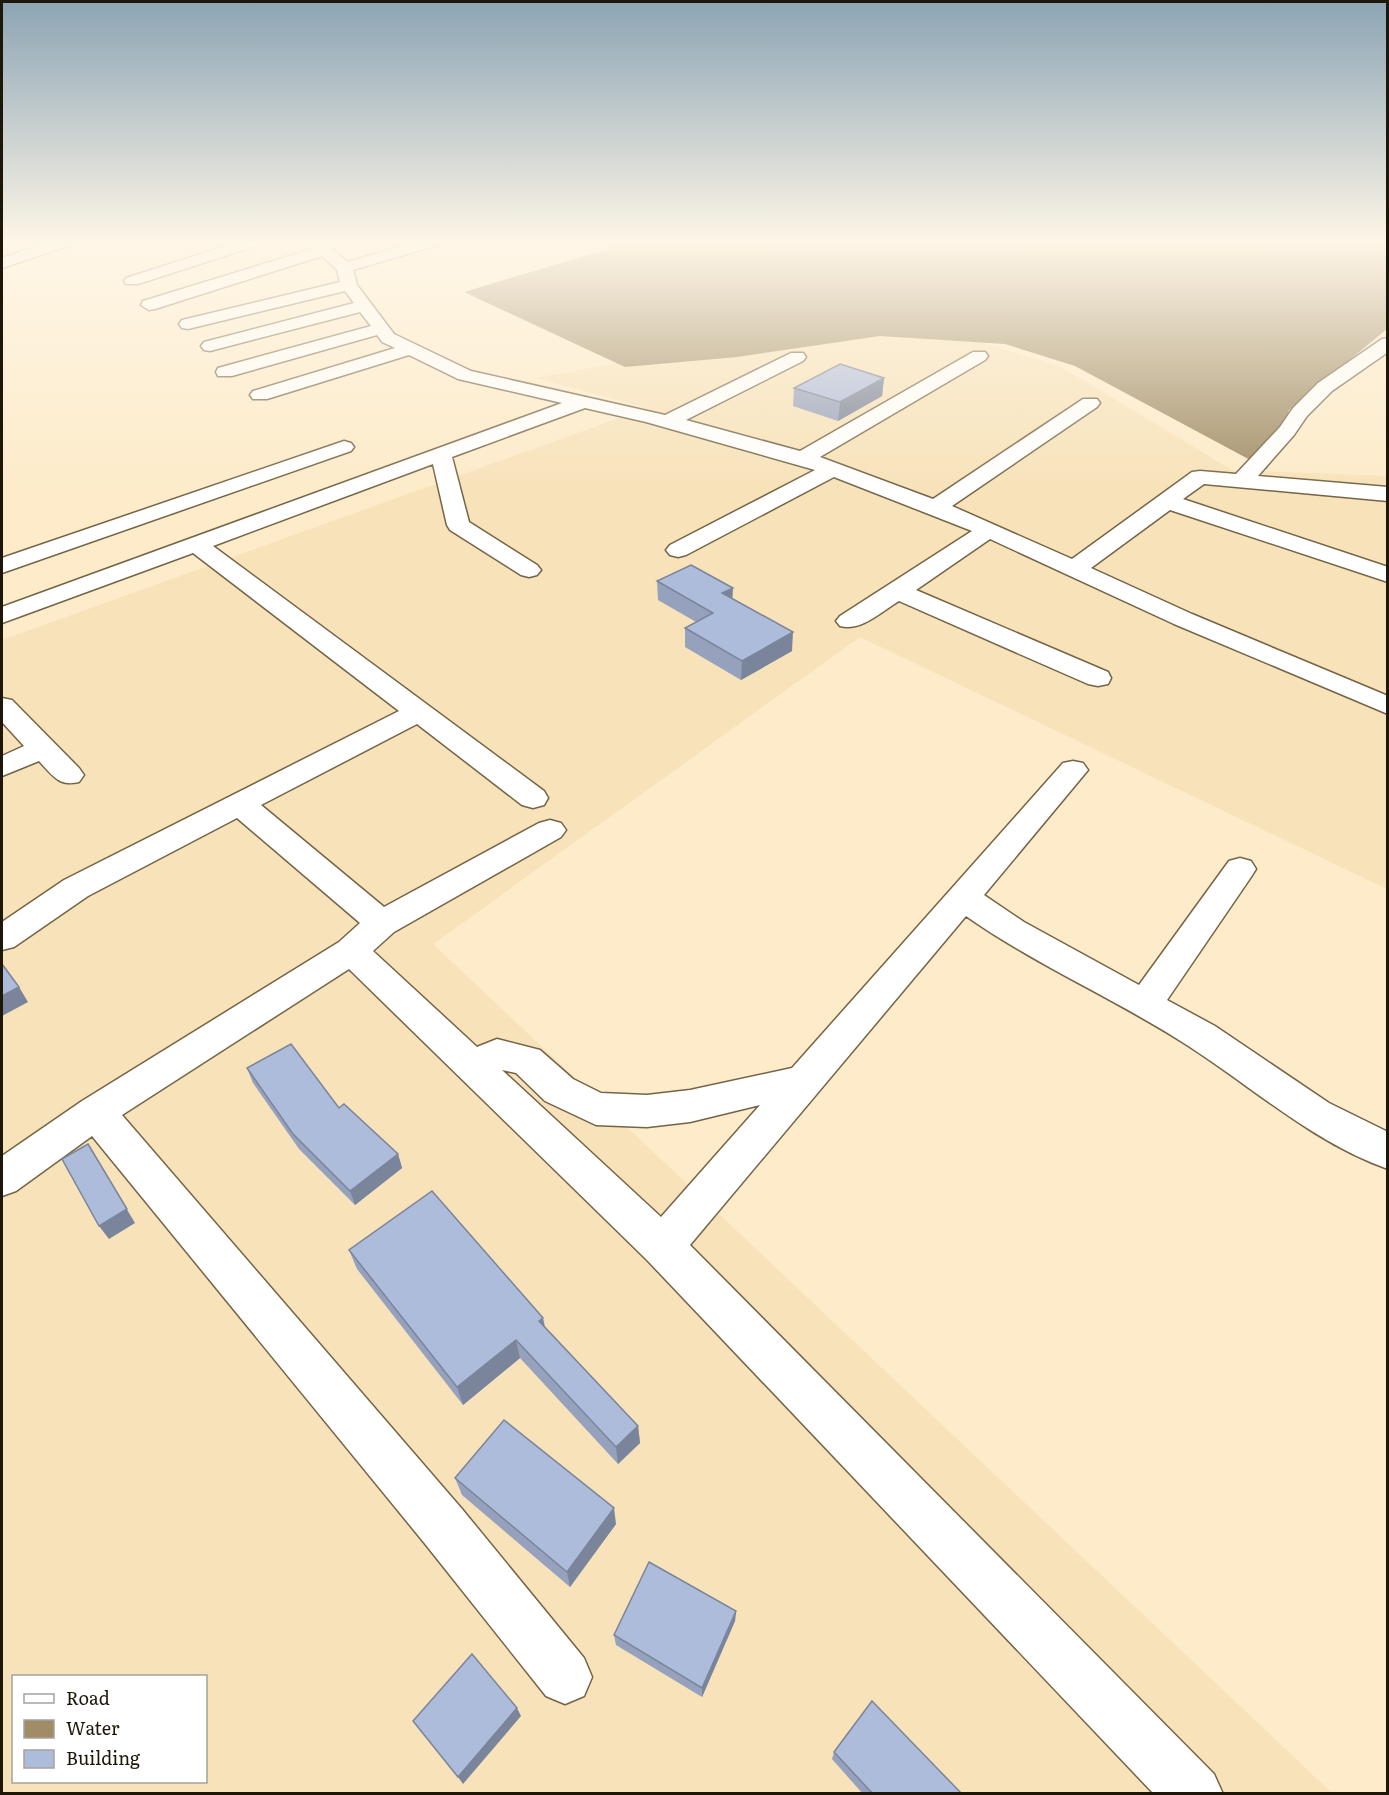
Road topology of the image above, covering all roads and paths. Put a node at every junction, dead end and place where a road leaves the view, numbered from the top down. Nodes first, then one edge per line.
1 (286, 326) edge
2 (379, 326) edge
3 (381, 329) junction
4 (1388, 343) edge
5 (210, 345) dead end
6 (410, 349) junction
7 (979, 356) dead end
8 (797, 357) dead end
9 (225, 372) dead end
10 (260, 395) dead end
11 (583, 402) junction
12 (1090, 403) dead end
13 (667, 422) junction
14 (323, 430) dead end
15 (441, 454) junction
16 (803, 458) junction
17 (364, 461) junction
18 (833, 469) junction
19 (1241, 481) junction
20 (1388, 494) edge
21 (1166, 501) junction
22 (936, 507) junction
23 (988, 530) junction
24 (196, 544) junction
25 (678, 550) dead end
26 (2, 566) edge
27 (529, 570) dead end
28 (1073, 570) junction
29 (1388, 575) edge
30 (898, 591) junction
31 (2, 615) edge
32 (849, 621) dead end
33 (1098, 678) dead end
34 (2, 706) edge
35 (1388, 706) edge
36 (419, 712) junction
37 (43, 748) junction
38 (2, 767) edge
39 (1073, 770) dead end
40 (69, 775) dead end
41 (533, 798) dead end
42 (240, 804) junction
43 (550, 830) dead end
44 (1240, 869) dead end
45 (963, 897) junction
46 (382, 923) junction
47 (2, 938) edge
48 (351, 951) junction
49 (1145, 1004) junction
50 (472, 1066) junction
51 (804, 1082) junction
52 (96, 1112) junction
53 (1388, 1152) edge
54 (5, 1166) edge
55 (662, 1246) junction
56 (565, 1677) dead end
57 (1194, 1794) edge

1 - 5 street
2 - 3 street
3 - 6 street
3 - 9 street
4 - 19 street
6 - 10 street
6 - 11 street
7 - 16 street
8 - 13 street
11 - 13 street
11 - 15 street
12 - 22 street
13 - 16 street
14 - 17 street
15 - 17 street
15 - 27 street
16 - 18 street
17 - 24 street
17 - 26 street
18 - 22 street
18 - 25 street
19 - 20 street
19 - 21 street
21 - 28 street
21 - 29 street
22 - 23 street
23 - 28 street
23 - 30 street
24 - 31 street
24 - 36 street
28 - 35 street
30 - 32 street
30 - 33 street
34 - 37 street
36 - 41 street
36 - 42 street
37 - 38 street
37 - 40 street
39 - 45 street
42 - 46 street
42 - 47 street
43 - 46 street
44 - 49 street
45 - 49 street
45 - 51 street
46 - 48 street
48 - 50 street
48 - 52 street
49 - 53 street
50 - 51 street
50 - 55 street
51 - 55 street
52 - 54 street
52 - 56 street
55 - 57 street

